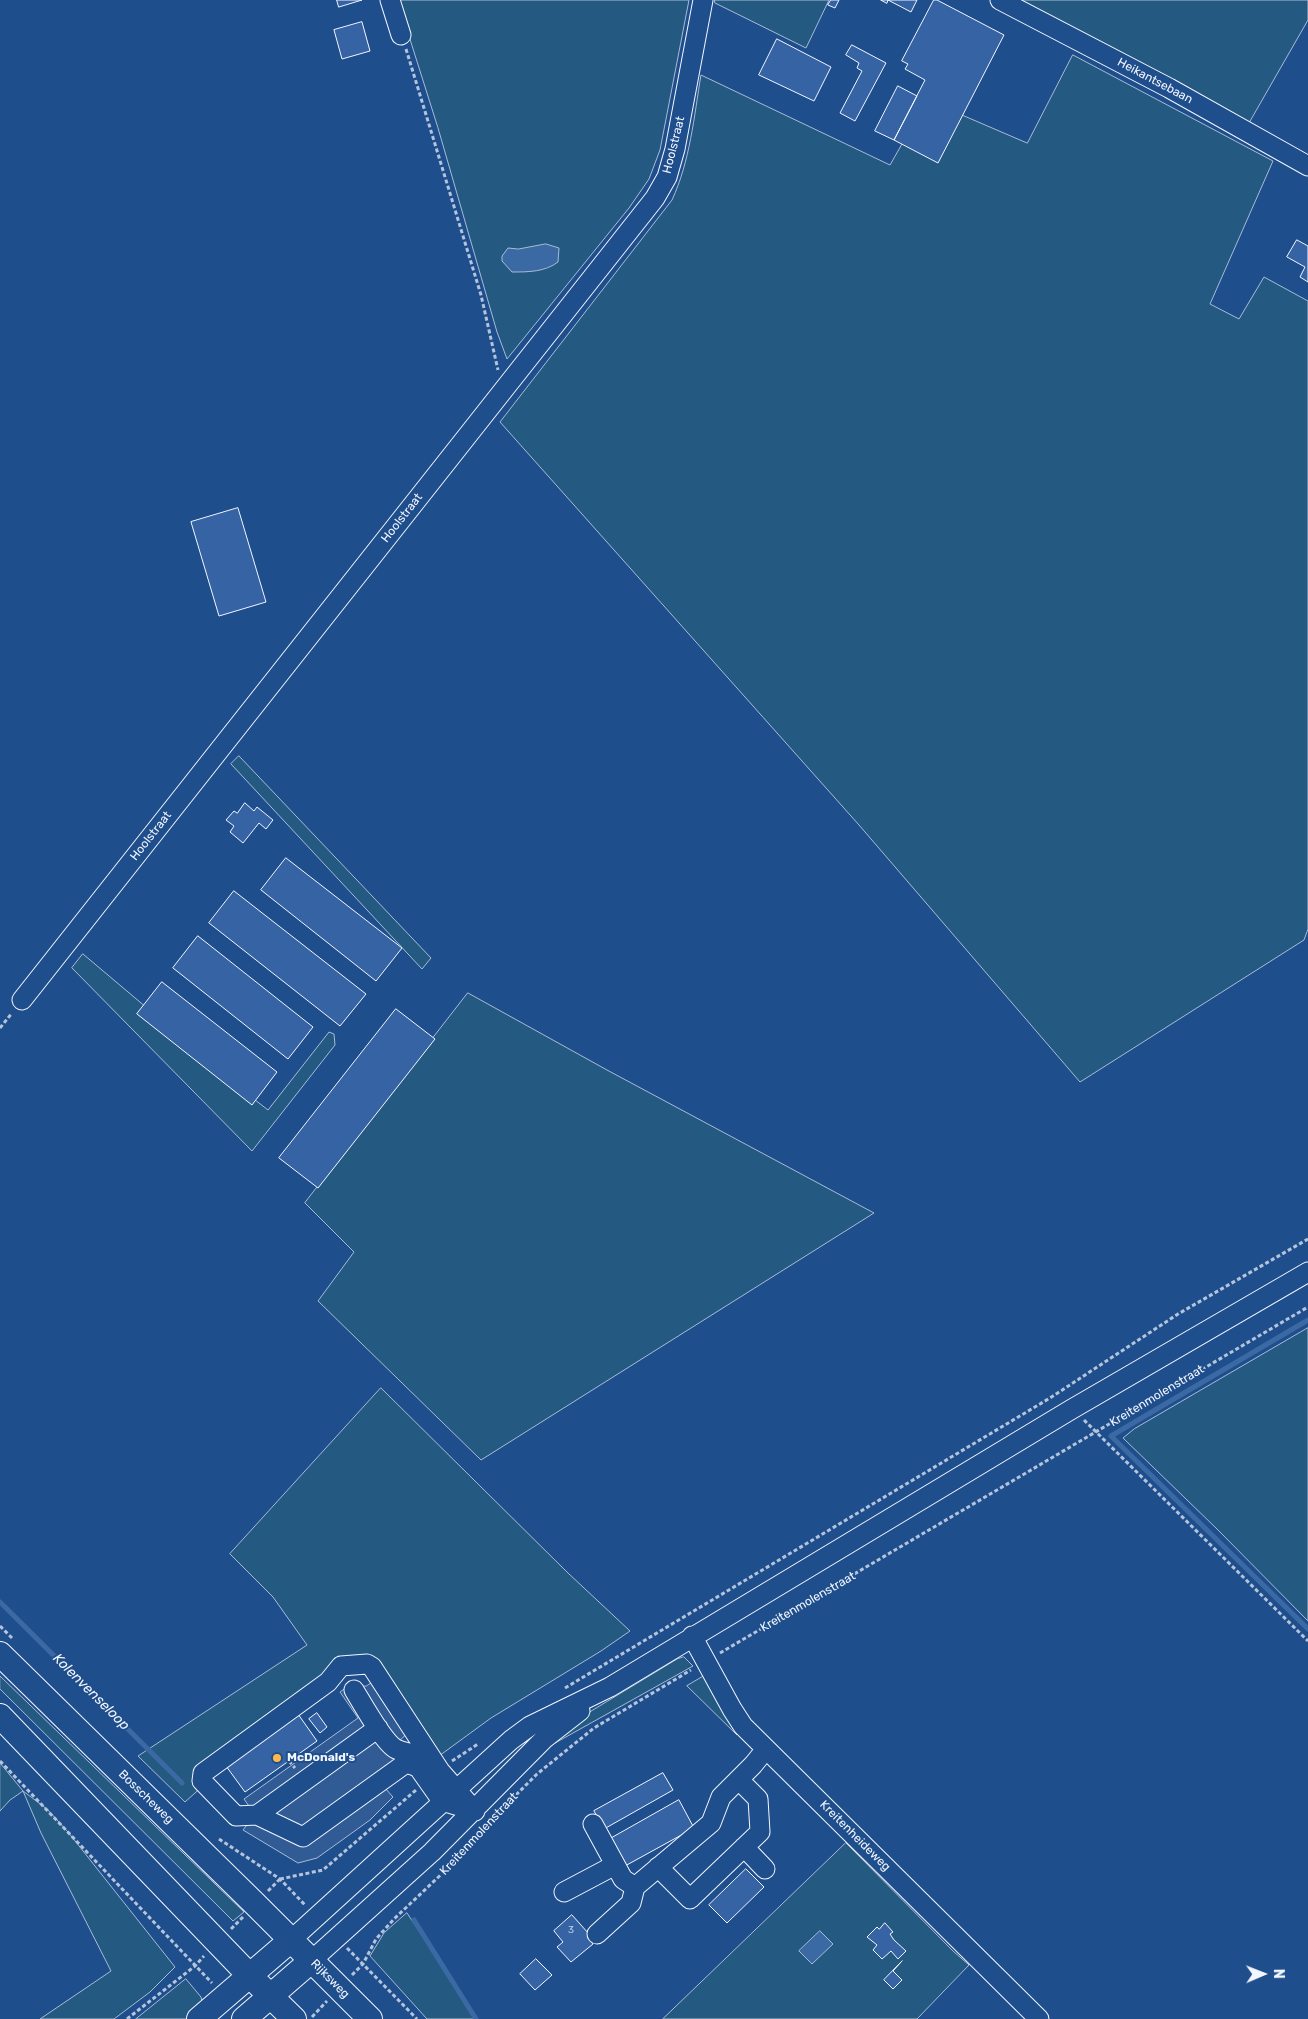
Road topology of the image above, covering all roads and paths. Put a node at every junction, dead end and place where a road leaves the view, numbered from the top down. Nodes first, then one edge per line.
1 (390, 0) edge
2 (703, 0) edge
3 (1000, 0) edge
4 (401, 34) joint
5 (1308, 166) edge
6 (508, 383) junction
7 (22, 1000) dead end
8 (1308, 1239) edge
9 (1308, 1272) edge
10 (1308, 1308) edge
11 (1072, 1409) junction
12 (1096, 1432) junction
13 (692, 1636) junction
14 (1308, 1641) edge
15 (0, 1654) edge
16 (705, 1662) junction
17 (610, 1687) junction
18 (563, 1689) dead end
19 (354, 1690) dead end
20 (0, 1716) edge
21 (378, 1728) junction
22 (766, 1749) junction
23 (0, 1761) edge
24 (440, 1771) junction
25 (739, 1780) junction
26 (449, 1794) junction
27 (511, 1799) dead end
28 (505, 1805) dead end
29 (475, 1811) junction
30 (257, 1815) junction
31 (593, 1824) dead end
32 (744, 1847) junction
33 (615, 1865) junction
34 (658, 1867) junction
35 (765, 1869) dead end
36 (280, 1879) dead end
37 (635, 1887) junction
38 (564, 1892) dead end
39 (255, 1904) junction
40 (598, 1934) dead end
41 (290, 1940) junction
42 (218, 1942) junction
43 (312, 1961) junction
44 (195, 1966) junction
45 (249, 1975) junction
46 (271, 1997) junction
47 (127, 2019) edge
48 (199, 2019) edge
49 (244, 2019) edge
50 (294, 2019) edge
51 (370, 2019) edge
52 (416, 2019) edge
53 (1039, 2019) edge

1 - 4 street
2 - 6 street, Hoolstraat
3 - 5 street, Heikantsebaan
4 - 6 path
6 - 7 street, Hoolstraat
8 - 18 path
9 - 11 street, Kreitenmolenstraat
10 - 12 path, Kreitenmolenstraat
11 - 12 path
11 - 13 street, Kreitenmolenstraat
12 - 14 path
12 - 16 path, Kreitenmolenstraat
13 - 16 street, Kreitenheideweg
13 - 17 street, Kreitenmolenstraat
15 - 39 main road, Bosscheweg
16 - 22 street, Kreitenheideweg
16 - 27 path, Kreitenmolenstraat
17 - 26 street, Kreitenmolenstraat
17 - 29 street, Kreitenmolenstraat
19 - 21 street
20 - 42 main road
21 - 24 street
21 - 30 street
22 - 25 street
22 - 53 street, Kreitenheideweg
23 - 44 path
24 - 26 street
24 - 30 street
25 - 32 street
25 - 34 street
26 - 29 street
26 - 30 street
26 - 41 street, Kreitenmolenstraat
28 - 52 path, Kreitenmolenstraat
29 - 43 street, Kreitenmolenstraat
31 - 33 street
32 - 34 street
32 - 35 street
33 - 37 street
33 - 38 street
34 - 37 street
36 - 39 path
37 - 40 street
39 - 41 main road, Bosscheweg
39 - 42 path
41 - 43 main road, Rijksweg
41 - 45 main road
42 - 44 path
42 - 45 main road
43 - 46 main road
43 - 51 main road, Rijksweg
44 - 47 path
45 - 46 main road
45 - 48 main road
46 - 49 main road
46 - 50 main road

